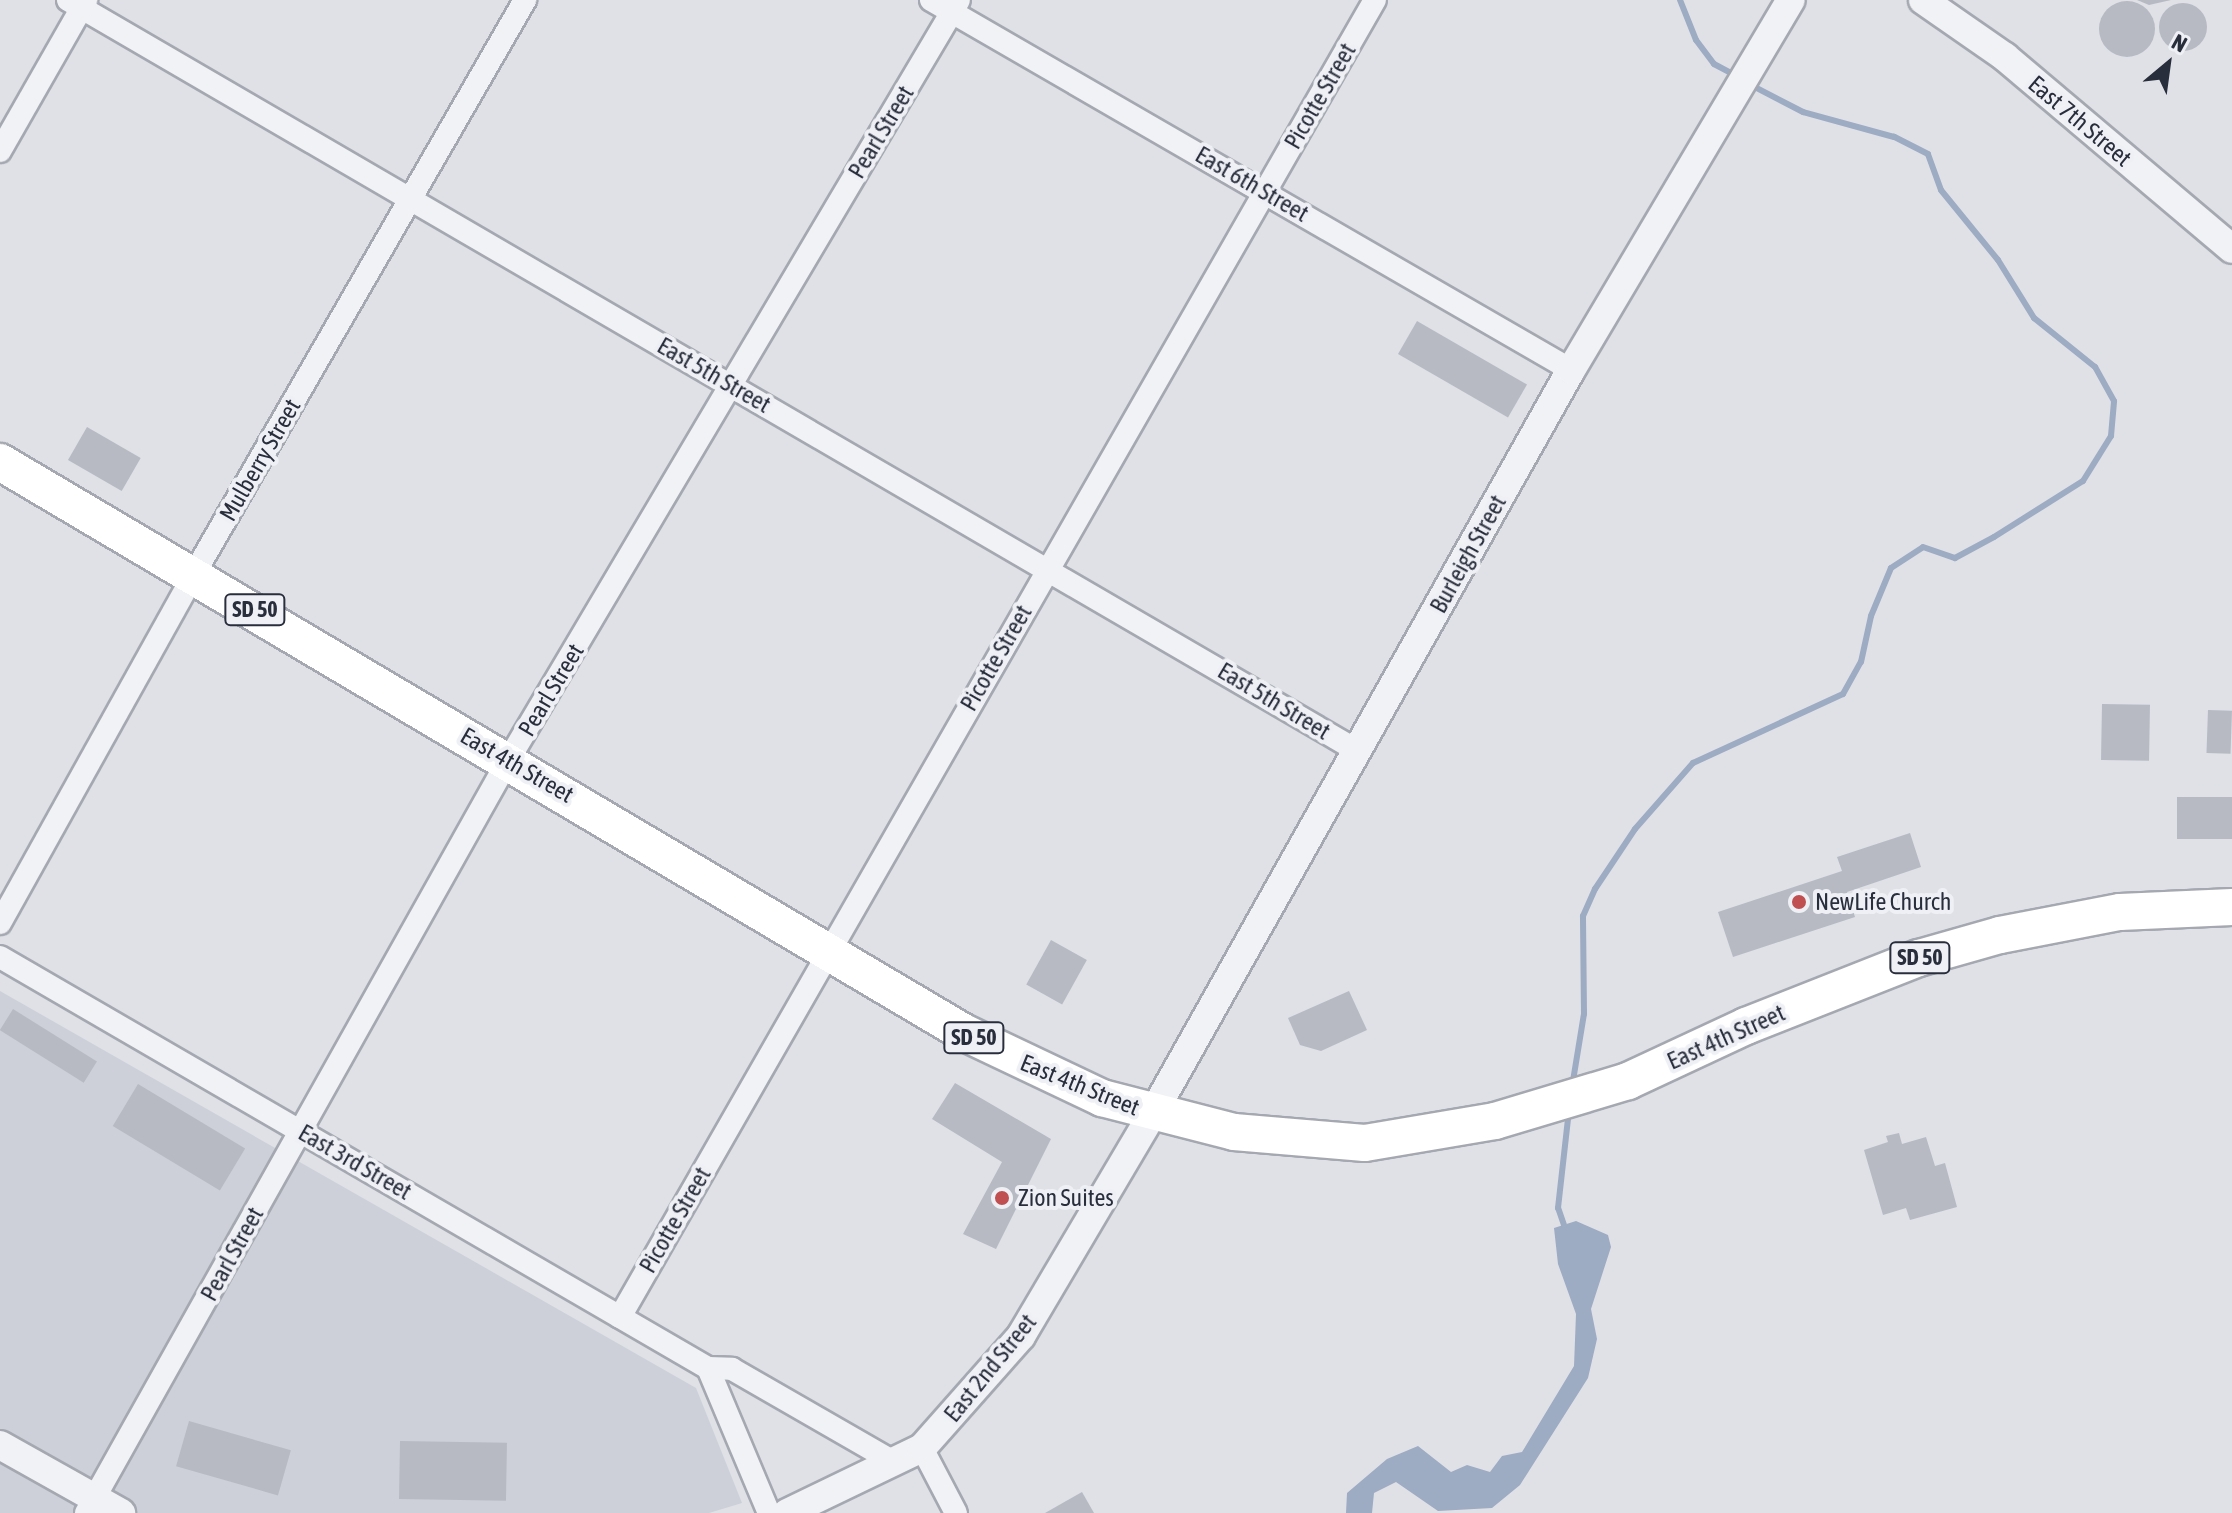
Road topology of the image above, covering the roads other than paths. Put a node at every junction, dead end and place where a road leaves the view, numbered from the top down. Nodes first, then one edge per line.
1 (525, 0) edge
2 (931, 0) edge
3 (1375, 0) edge
4 (1791, 0) edge
5 (1923, 0) edge
6 (79, 3) edge
7 (955, 6) edge
8 (0, 151) edge
9 (1265, 191) junction
10 (411, 197) junction
11 (2232, 249) edge
12 (1571, 370) junction
13 (732, 385) junction
14 (0, 462) edge
15 (1048, 567) junction
16 (194, 574) junction
17 (1358, 751) junction
18 (509, 759) junction
19 (2232, 907) edge
20 (0, 923) edge
21 (830, 950) junction
22 (0, 957) edge
23 (1153, 1113) junction
24 (301, 1131) junction
25 (620, 1317) junction
26 (708, 1368) junction
27 (0, 1445) edge
28 (922, 1448) junction
29 (894, 1462) junction
30 (90, 1506) edge
31 (121, 1513) edge
32 (769, 1513) edge
33 (787, 1513) edge
34 (956, 1513) edge

1 - 10 street, Mulberry Street
2 - 7 street, East 6th Street
3 - 9 street, Picotte Street
4 - 12 street, Burleigh Street
5 - 11 street, East 7th Street
6 - 8 street
6 - 10 street, East 5th Street
7 - 9 street, East 6th Street
7 - 13 street, Pearl Street
9 - 12 street, East 6th Street
9 - 15 street, Picotte Street
10 - 13 street, East 5th Street
10 - 16 street, Mulberry Street
12 - 17 street, Burleigh Street
13 - 15 street, East 5th Street
13 - 18 street, Pearl Street
14 - 16 highway, East 4th Street / SD 50
15 - 17 street, East 5th Street
15 - 21 street, Picotte Street
16 - 18 highway, East 4th Street / SD 50
16 - 20 street, Mulberry Street
17 - 23 street, Burleigh Street
18 - 21 highway, East 4th Street / SD 50
18 - 24 street, Pearl Street
19 - 23 highway, East 4th Street / SD 50
21 - 23 highway, East 4th Street / SD 50
21 - 25 street, Picotte Street
22 - 24 street, East 3rd Street
23 - 28 street, East 2nd Street
24 - 25 street, East 3rd Street
24 - 30 street, Pearl Street
25 - 26 street, East 3rd Street
26 - 29 street, East 3rd Street
26 - 32 street
27 - 30 street
28 - 29 street, East 2nd Street
28 - 34 street
29 - 33 street, East 2nd Street
30 - 31 street

